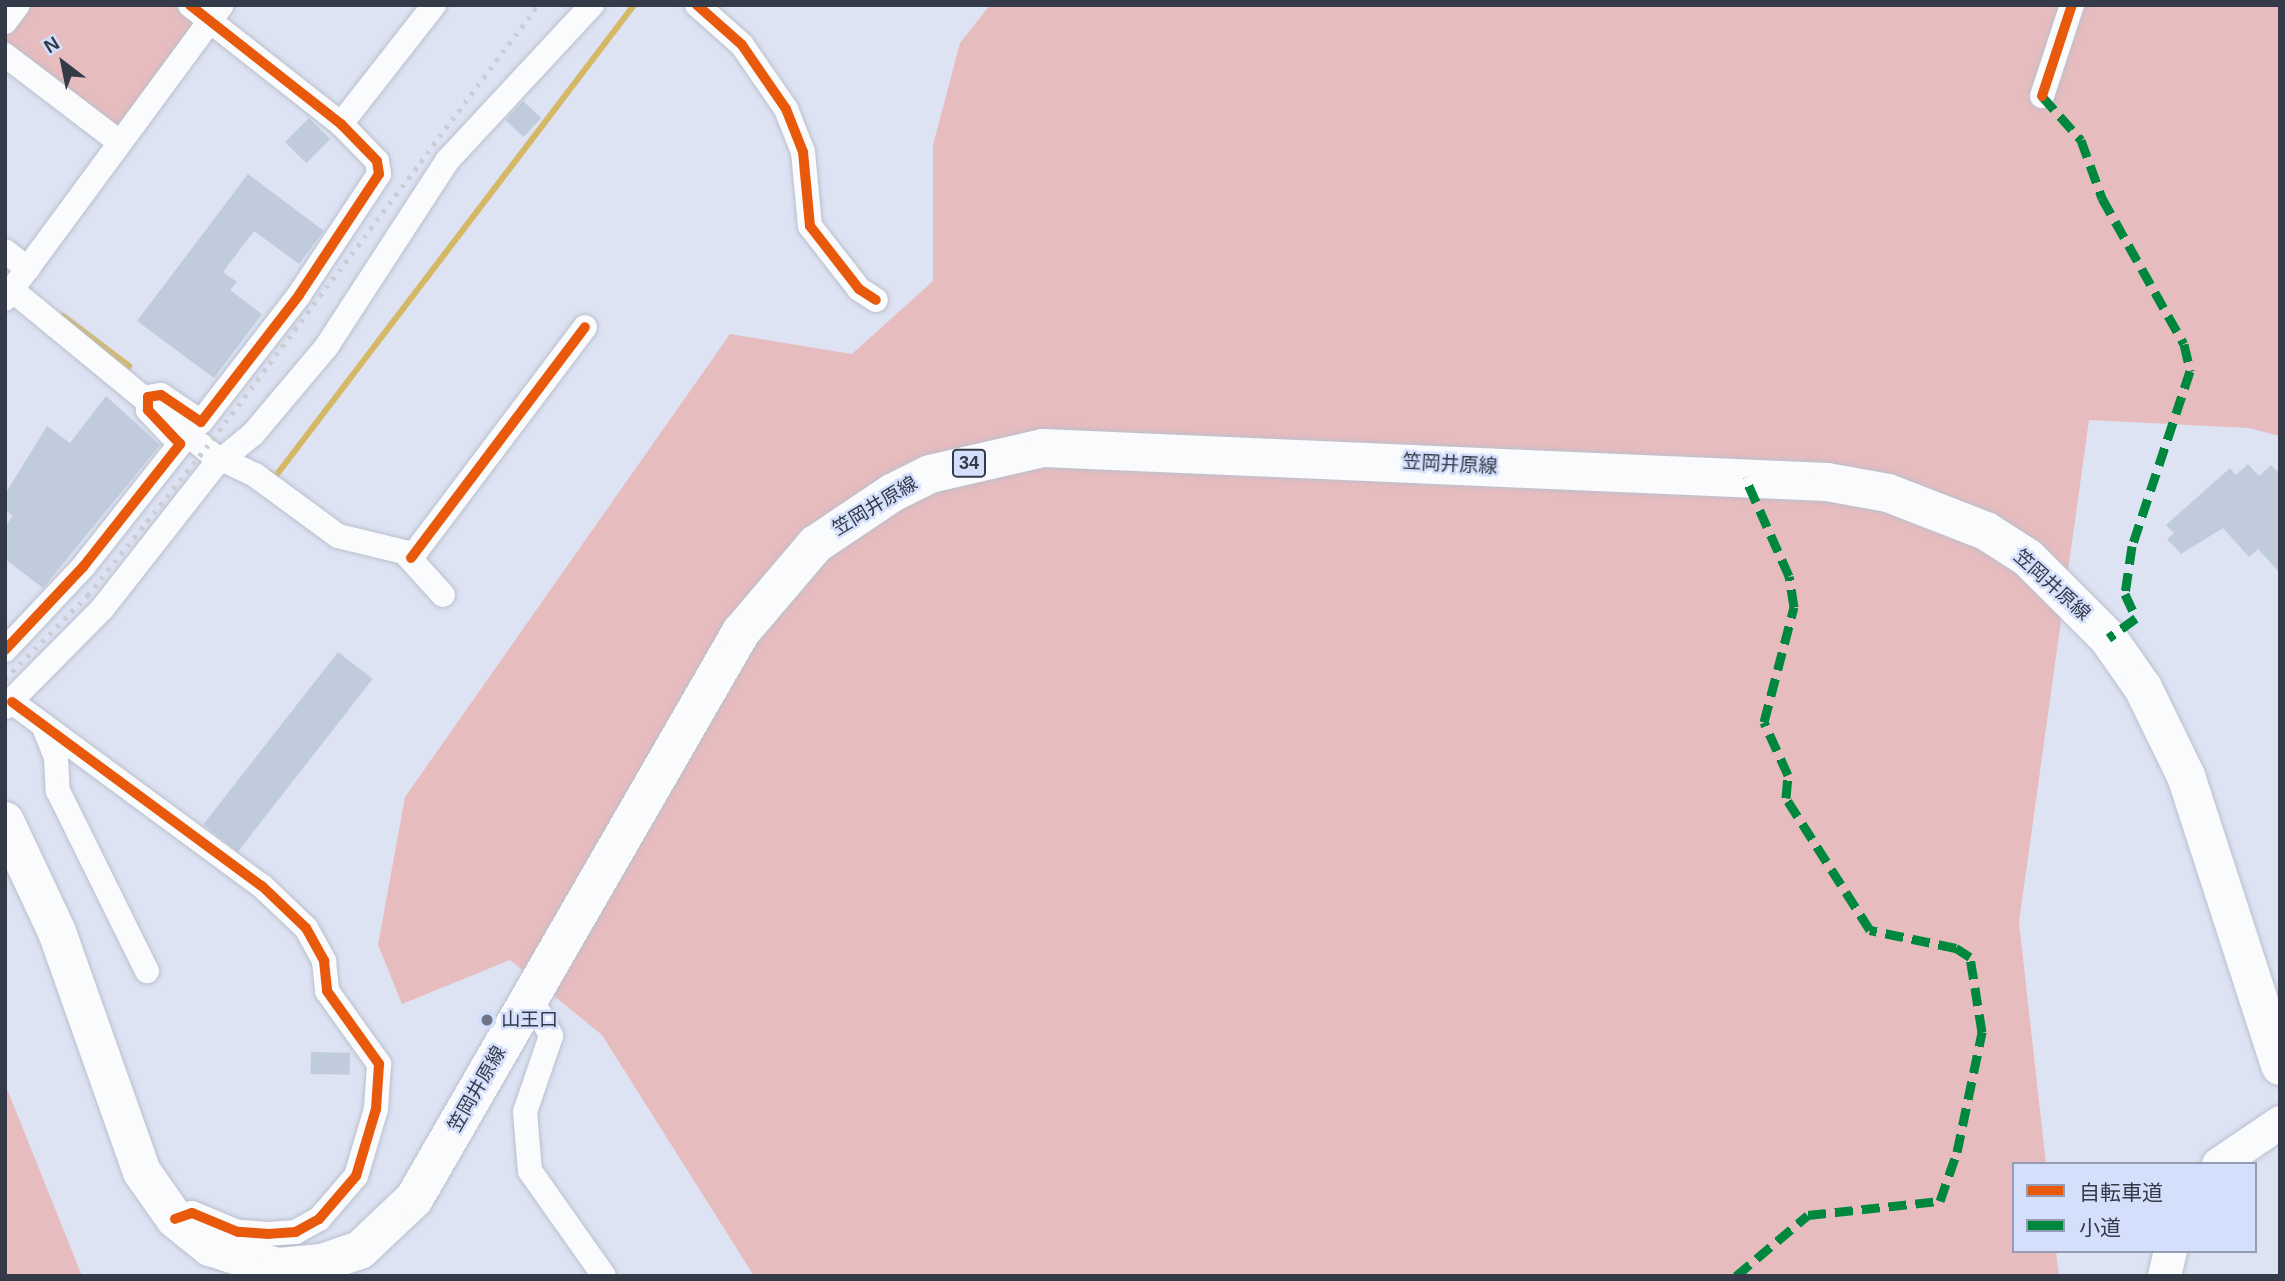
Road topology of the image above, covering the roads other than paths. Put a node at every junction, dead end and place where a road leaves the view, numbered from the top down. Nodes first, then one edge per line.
1 (18, 5) edge
2 (190, 5) edge
3 (433, 5) edge
4 (592, 5) edge
5 (697, 5) edge
6 (2072, 5) edge
7 (216, 13) edge
8 (5, 22) edge
9 (5, 55) edge
10 (2042, 96) dead end
11 (341, 124) junction
12 (119, 142) junction
13 (5, 251) edge
14 (28, 268) junction
15 (9, 295) edge
16 (877, 300) dead end
17 (585, 327) dead end
18 (148, 397) junction
19 (223, 459) junction
20 (411, 558) junction
21 (443, 595) dead end
22 (5, 650) edge
23 (9, 705) edge
24 (43, 724) junction
25 (5, 821) edge
26 (147, 971) dead end
27 (526, 1006) junction
28 (2280, 1066) edge
29 (2280, 1122) edge
30 (2221, 1162) edge
31 (175, 1219) junction
32 (2170, 1253) edge
33 (604, 1276) edge
34 (2164, 1276) edge

1 - 8 street
2 - 7 street
3 - 11 street
4 - 19 street
5 - 16 street
6 - 10 street
7 - 11 street
7 - 12 street
9 - 12 street
11 - 18 street
12 - 14 street
13 - 14 street
14 - 15 street
15 - 18 street
17 - 20 street
18 - 19 street
18 - 22 street
19 - 20 street
19 - 23 street
20 - 21 street
23 - 24 street
24 - 26 street
24 - 31 street
25 - 31 main road, 笠岡井原線 / 34
27 - 28 main road, 笠岡井原線 / 34
27 - 31 main road, 笠岡井原線 / 34
27 - 33 street
29 - 30 street
32 - 34 street

